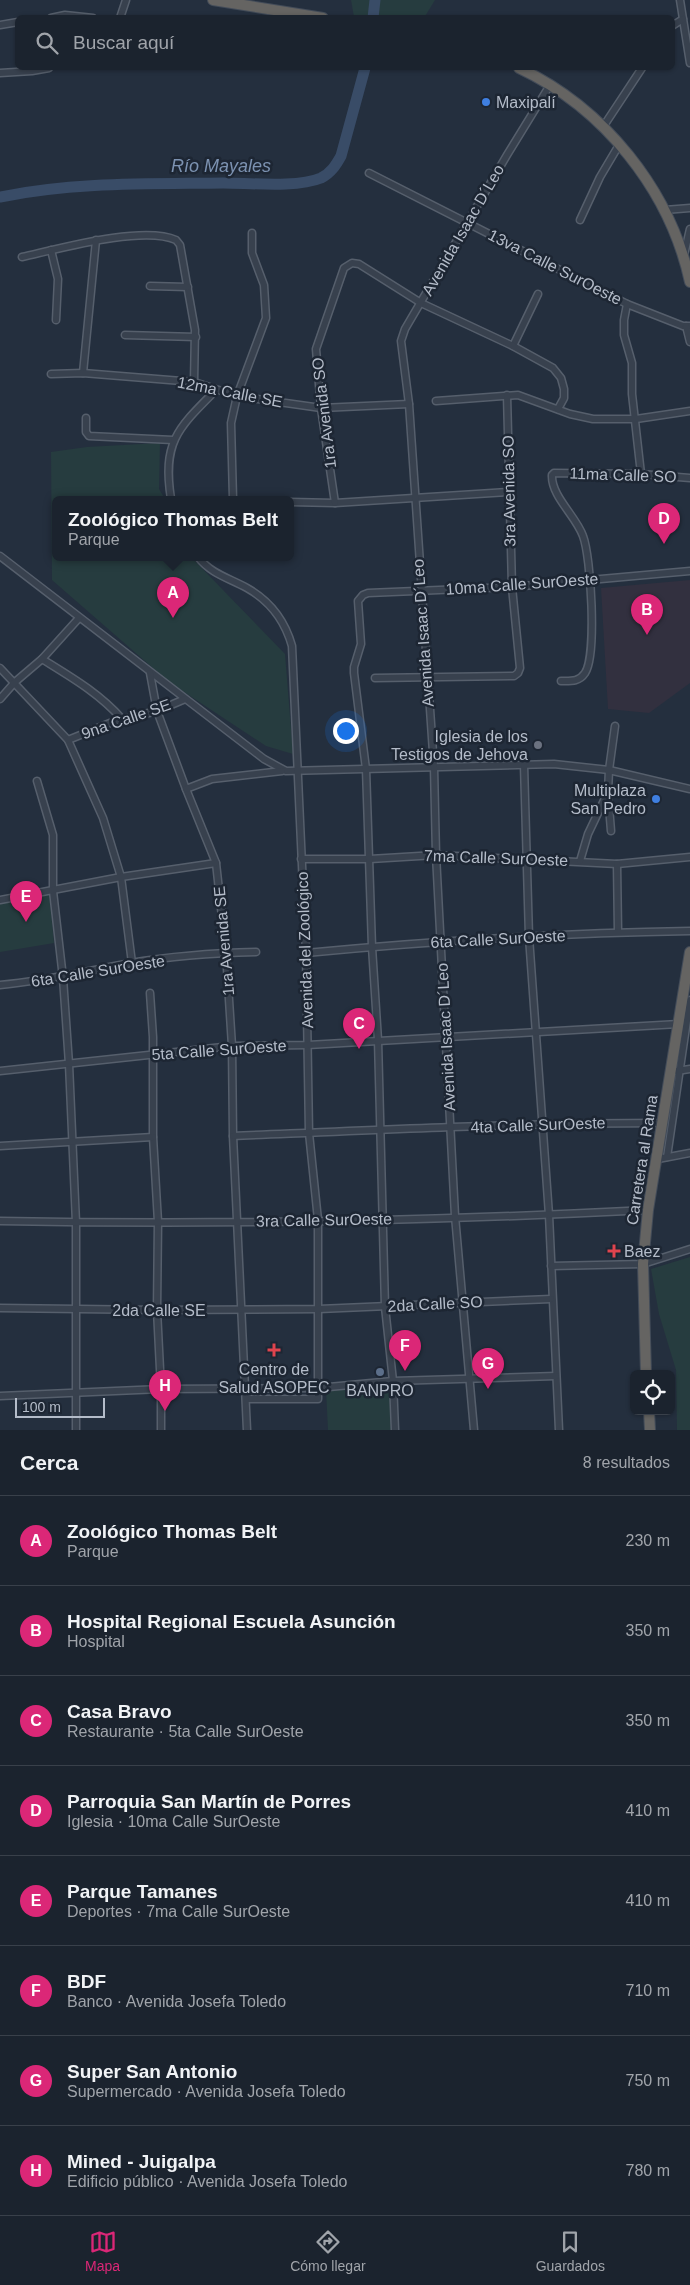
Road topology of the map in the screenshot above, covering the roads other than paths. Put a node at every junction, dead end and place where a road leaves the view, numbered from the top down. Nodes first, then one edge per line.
1 (126, 0) edge
2 (213, 0) edge
3 (680, 0) edge
4 (121, 15) edge
5 (307, 15) edge
6 (683, 19) junction
7 (15, 22) edge
8 (675, 24) edge
9 (0, 25) edge
10 (690, 63) edge
11 (38, 70) edge
12 (523, 70) edge
13 (641, 70) edge
14 (0, 73) edge
15 (550, 85) junction
16 (603, 127) junction
17 (619, 145) junction
18 (369, 173) dead end
19 (690, 208) edge
20 (665, 210) junction
21 (580, 220) dead end
22 (468, 223) junction
23 (690, 229) edge
24 (252, 232) dead end
25 (96, 240) junction
26 (51, 250) junction
27 (684, 255) junction
28 (22, 257) dead end
29 (690, 282) edge
30 (150, 286) dead end
31 (188, 287) junction
32 (538, 294) dead end
33 (421, 303) junction
34 (627, 304) junction
35 (56, 320) dead end
36 (688, 326) edge
37 (125, 335) dead end
38 (196, 337) junction
39 (690, 342) edge
40 (513, 346) junction
41 (83, 373) junction
42 (51, 374) dead end
43 (194, 382) junction
44 (216, 390) junction
45 (507, 395) junction
46 (237, 396) junction
47 (436, 401) dead end
48 (409, 404) junction
49 (321, 408) junction
50 (558, 409) junction
51 (690, 411) edge
52 (86, 418) dead end
53 (636, 419) junction
54 (173, 440) junction
55 (641, 474) junction
56 (690, 478) edge
57 (508, 492) junction
58 (171, 496) edge
59 (233, 496) edge
60 (414, 497) junction
61 (294, 502) edge
62 (335, 503) junction
63 (0, 557) edge
64 (202, 561) edge
65 (690, 571) edge
66 (591, 580) junction
67 (512, 587) junction
68 (420, 591) junction
69 (80, 618) junction
70 (42, 659) junction
71 (0, 668) edge
72 (150, 673) junction
73 (375, 678) dead end
74 (427, 678) junction
75 (561, 681) dead end
76 (15, 682) junction
77 (0, 699) edge
78 (184, 699) junction
79 (157, 711) junction
80 (122, 719) junction
81 (615, 726) dead end
82 (68, 740) junction
83 (524, 765) junction
84 (434, 767) junction
85 (366, 769) junction
86 (298, 770) junction
87 (609, 770) junction
88 (286, 771) junction
89 (37, 781) dead end
90 (690, 788) edge
91 (186, 789) junction
92 (608, 792) junction
93 (611, 831) dead end
94 (436, 855) junction
95 (690, 857) edge
96 (301, 859) junction
97 (370, 859) junction
98 (526, 859) junction
99 (580, 861) junction
100 (216, 862) junction
101 (617, 864) junction
102 (121, 877) junction
103 (53, 891) junction
104 (0, 900) edge
105 (690, 931) edge
106 (618, 932) junction
107 (529, 937) junction
108 (441, 942) junction
109 (372, 946) junction
110 (256, 952) dead end
111 (690, 952) edge
112 (226, 953) junction
113 (306, 953) junction
114 (132, 963) junction
115 (63, 978) junction
116 (0, 985) edge
117 (150, 993) dead end
118 (687, 1000) edge
119 (679, 1024) junction
120 (534, 1032) junction
121 (446, 1038) junction
122 (378, 1040) junction
123 (308, 1045) junction
124 (232, 1046) junction
125 (153, 1054) junction
126 (69, 1064) junction
127 (690, 1069) edge
128 (0, 1071) edge
129 (676, 1071) junction
130 (540, 1123) junction
131 (663, 1123) junction
132 (451, 1128) junction
133 (381, 1130) junction
134 (309, 1133) junction
135 (233, 1136) junction
136 (153, 1137) junction
137 (73, 1141) junction
138 (0, 1146) edge
139 (690, 1153) edge
140 (663, 1158) junction
141 (648, 1210) junction
142 (549, 1215) junction
143 (455, 1216) junction
144 (384, 1218) junction
145 (318, 1220) junction
146 (0, 1221) edge
147 (238, 1221) junction
148 (158, 1222) junction
149 (76, 1223) junction
150 (690, 1249) edge
151 (643, 1264) junction
152 (552, 1266) junction
153 (551, 1299) junction
154 (464, 1302) junction
155 (385, 1307) junction
156 (0, 1308) edge
157 (319, 1309) junction
158 (77, 1310) junction
159 (157, 1310) junction
160 (241, 1310) junction
161 (646, 1370) edge
162 (556, 1376) junction
163 (470, 1379) junction
164 (393, 1382) junction
165 (245, 1388) junction
166 (318, 1388) junction
167 (162, 1389) junction
168 (76, 1393) junction
169 (0, 1396) edge
170 (246, 1399) junction
171 (649, 1415) edge
172 (76, 1430) edge
173 (161, 1430) edge
174 (247, 1430) edge
175 (395, 1430) edge
176 (474, 1430) edge
177 (559, 1430) edge
178 (650, 1430) edge

1 - 4 street
2 - 5 highway
3 - 6 street
6 - 8 street
6 - 10 street
7 - 9 street
11 - 14 street
12 - 15 highway
13 - 16 street
15 - 16 highway
15 - 22 street, Avenida Isaac D´Leo
16 - 17 highway
17 - 20 highway
17 - 21 street
18 - 22 street, 13va Calle SurOeste
19 - 20 street
20 - 27 highway
22 - 33 street, Avenida Isaac D´Leo
22 - 34 street, 13va Calle SurOeste
23 - 27 street
24 - 46 street
25 - 26 street
25 - 31 street
25 - 41 street
26 - 28 street
26 - 35 street
27 - 29 highway
30 - 31 street
31 - 38 street
32 - 40 street
33 - 40 street
33 - 48 street, Avenida Isaac D´Leo
33 - 49 street, 1ra Avenida SO
34 - 36 street, 13va Calle SurOeste
34 - 53 street
36 - 39 street
37 - 38 street
38 - 43 street
40 - 50 street
41 - 42 street, 12ma Calle SE
41 - 43 street, 12ma Calle SE
43 - 44 street, 12ma Calle SE
44 - 46 street, 12ma Calle SE
44 - 54 street
45 - 47 street
45 - 50 street
45 - 57 street, 3ra Avenida SO
46 - 49 street, 12ma Calle SE
46 - 59 street
48 - 49 street, 12ma Calle SE
48 - 60 street, Avenida Isaac D´Leo
49 - 62 street, 1ra Avenida SO
50 - 53 street
51 - 53 street
52 - 54 street
53 - 55 street
54 - 58 street
55 - 56 street, 11ma Calle SO
55 - 66 street, 11ma Calle SO
57 - 60 street
57 - 67 street, 3ra Avenida SO
60 - 62 street
60 - 68 street, Avenida Isaac D´Leo
61 - 62 street
63 - 69 street
64 - 86 street, Avenida del Zoológico
65 - 66 street, 10ma Calle SurOeste
66 - 67 street, 10ma Calle SurOeste
66 - 75 street
67 - 68 street, 10ma Calle SurOeste
67 - 74 street, 3ra Avenida SO
68 - 74 street, Avenida Isaac D´Leo
68 - 85 street, 10ma Calle SurOeste
69 - 70 street
69 - 72 street
70 - 76 street
70 - 80 street
71 - 76 street
72 - 78 street
72 - 79 street, 1ra Avenida SE
73 - 74 street
74 - 84 street, Avenida Isaac D´Leo
76 - 77 street
76 - 82 street
78 - 79 street, 9na Calle SE
78 - 88 street
79 - 80 street, 9na Calle SE
79 - 91 street, 1ra Avenida SE
80 - 82 street, 9na Calle SE
81 - 87 street
82 - 102 street
83 - 84 street
83 - 87 street
83 - 98 street
84 - 85 street
84 - 94 street, Avenida Isaac D´Leo
85 - 86 street
85 - 97 street
86 - 88 street
86 - 96 street, Avenida del Zoológico
87 - 90 street
87 - 92 street
88 - 91 street
89 - 103 street
91 - 100 street, 1ra Avenida SE
92 - 93 street
92 - 99 street
94 - 97 street, 7ma Calle SurOeste
94 - 98 street, 7ma Calle SurOeste
94 - 108 street, Avenida Isaac D´Leo
95 - 101 street, 7ma Calle SurOeste
96 - 97 street, 7ma Calle SurOeste
96 - 113 street, Avenida del Zoológico
97 - 109 street
98 - 99 street, 7ma Calle SurOeste
98 - 107 street
99 - 101 street, 7ma Calle SurOeste
100 - 102 street
100 - 112 street, 1ra Avenida SE
101 - 106 street
102 - 103 street
102 - 114 street
103 - 104 street
103 - 115 street
105 - 106 street, 6ta Calle SurOeste
106 - 107 street, 6ta Calle SurOeste
107 - 108 street, 6ta Calle SurOeste
107 - 120 street
108 - 109 street, 6ta Calle SurOeste
108 - 121 street, Avenida Isaac D´Leo
109 - 113 street, 6ta Calle SurOeste
109 - 122 street
110 - 112 street, 6ta Calle SurOeste
111 - 118 highway, Carretera al Rama
112 - 114 street, 6ta Calle SurOeste
112 - 124 street, 1ra Avenida SE
113 - 123 street, Avenida del Zoológico
114 - 115 street, 6ta Calle SurOeste
115 - 116 street, 6ta Calle SurOeste
115 - 126 street
117 - 125 street
118 - 119 highway, Carretera al Rama
118 - 129 street
119 - 120 street, 5ta Calle SurOeste
119 - 129 highway, Carretera al Rama
120 - 121 street, 5ta Calle SurOeste
120 - 130 street
121 - 122 street, 5ta Calle SurOeste
121 - 132 street, Avenida Isaac D´Leo
122 - 123 street, 5ta Calle SurOeste
122 - 133 street
123 - 124 street, 5ta Calle SurOeste
123 - 134 street, Avenida del Zoológico
124 - 125 street, 5ta Calle SurOeste
124 - 135 street, 1ra Avenida SE
125 - 126 street, 5ta Calle SurOeste
125 - 136 street
126 - 128 street, 5ta Calle SurOeste
126 - 137 street
127 - 129 street
129 - 131 highway, Carretera al Rama
129 - 140 street
130 - 131 street, 4ta Calle SurOeste
130 - 132 street, 4ta Calle SurOeste
130 - 142 street
131 - 140 highway, Carretera al Rama
132 - 133 street, 4ta Calle SurOeste
132 - 143 street, Avenida Isaac D´Leo
133 - 134 street, 4ta Calle SurOeste
133 - 144 street
134 - 135 street, 4ta Calle SurOeste
134 - 145 street, Avenida del Zoológico
135 - 147 street, 1ra Avenida SE
136 - 137 street
136 - 148 street
137 - 138 street
137 - 149 street
139 - 140 street
140 - 141 highway, Carretera al Rama
141 - 142 street, 3ra Calle SurOeste
141 - 151 highway, Carretera al Rama
142 - 143 street, 3ra Calle SurOeste
142 - 152 street
143 - 144 street, 3ra Calle SurOeste
143 - 154 street, Avenida Isaac D´Leo
144 - 145 street, 3ra Calle SurOeste
144 - 155 street
145 - 147 street, 3ra Calle SurOeste
145 - 157 street, Avenida del Zoológico
146 - 149 street, 3ra Calle SurOeste
147 - 148 street, 3ra Calle SurOeste
147 - 160 street, 1ra Avenida SE
148 - 149 street, 3ra Calle SurOeste
148 - 159 street
149 - 158 street
150 - 151 street
151 - 152 street
151 - 161 highway, Carretera al Rama
152 - 153 street
153 - 154 street, 2da Calle SO
153 - 162 street
154 - 155 street, 2da Calle SO
154 - 163 street, Avenida Isaac D´Leo
155 - 157 street, 2da Calle SO
155 - 164 street
156 - 158 street, 2da Calle SE
157 - 160 street, 2da Calle SE
157 - 166 street, Avenida del Zoológico
158 - 159 street, 2da Calle SE
158 - 168 street
159 - 160 street, 2da Calle SE
159 - 167 street
160 - 165 street, 1ra Avenida SE
162 - 163 street
162 - 177 street
163 - 164 street
163 - 176 street, Avenida Isaac D´Leo
164 - 166 street
164 - 175 street
165 - 166 street
165 - 167 street
165 - 170 street, 1ra Avenida SE
166 - 170 street
167 - 168 street
167 - 173 street
168 - 169 street
168 - 172 street
170 - 174 street, 1ra Avenida SE
171 - 178 highway

